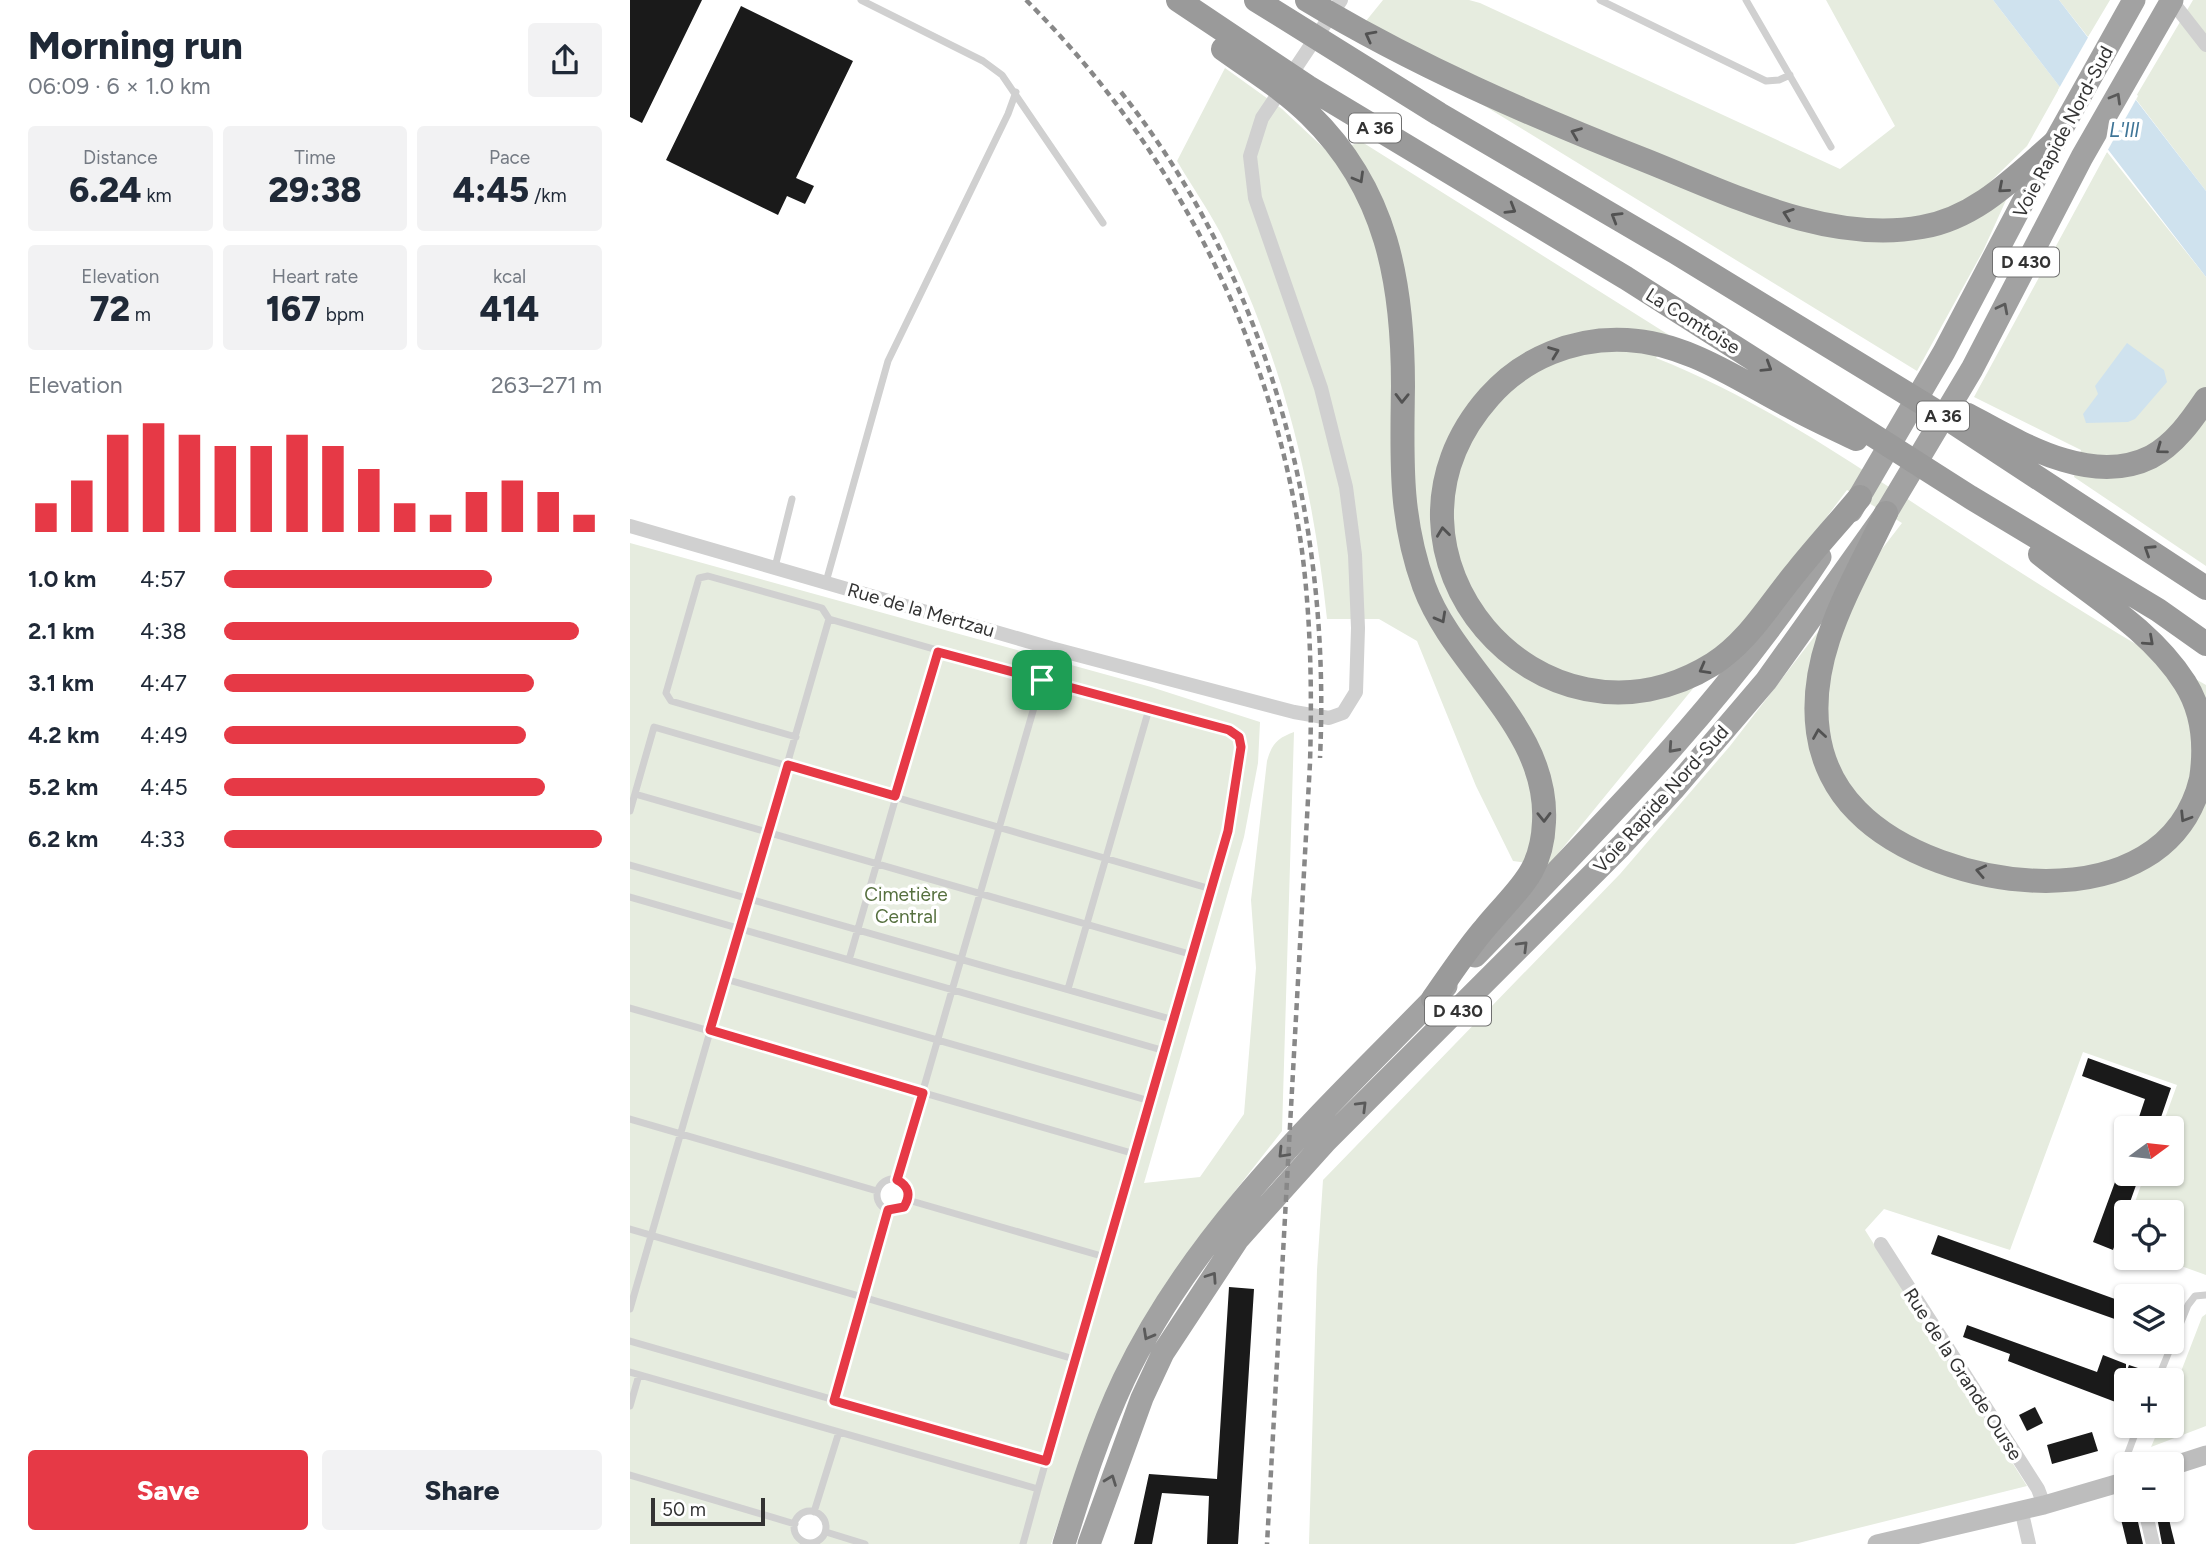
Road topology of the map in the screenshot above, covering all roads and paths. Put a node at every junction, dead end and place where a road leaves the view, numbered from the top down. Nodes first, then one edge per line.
1 (860, 0) edge
2 (1158, 0) edge
3 (1178, 0) edge
4 (1256, 0) edge
5 (1600, 0) edge
6 (1746, 0) edge
7 (2134, 0) edge
8 (2172, 0) edge
9 (1327, 7) edge
10 (2206, 45) edge
11 (1790, 75) junction
12 (1285, 82) junction
13 (1016, 92) junction
14 (2057, 139) junction
15 (1831, 147) dead end
16 (1103, 223) dead end
17 (1675, 252) junction
18 (2206, 399) edge
19 (1924, 467) junction
20 (1860, 497) junction
21 (1970, 497) junction
22 (792, 499) dead end
23 (1886, 513) junction
24 (630, 526) edge
25 (775, 568) junction
26 (826, 583) junction
27 (2206, 588) edge
28 (829, 619) junction
29 (2206, 644) edge
30 (1051, 648) junction
31 (938, 652) junction
32 (1042, 680) junction
33 (1149, 709) junction
34 (796, 737) junction
35 (788, 765) junction
36 (635, 794) junction
37 (895, 796) junction
38 (630, 811) edge
39 (1000, 827) junction
40 (768, 832) junction
41 (1106, 858) junction
42 (876, 863) junction
43 (630, 865) edge
44 (1211, 889) junction
45 (981, 894) junction
46 (630, 897) edge
47 (748, 898) junction
48 (1087, 924) junction
49 (740, 928) junction
50 (857, 929) junction
51 (1192, 955) junction
52 (962, 959) junction
53 (849, 960) junction
54 (725, 979) junction
55 (953, 989) junction
56 (1068, 989) junction
57 (1433, 999) junction
58 (630, 1008) edge
59 (1174, 1020) junction
60 (710, 1030) junction
61 (939, 1040) junction
62 (1165, 1051) junction
63 (923, 1093) junction
64 (1150, 1101) junction
65 (630, 1119) edge
66 (680, 1134) junction
67 (1135, 1154) junction
68 (897, 1180) junction
69 (877, 1191) junction
70 (908, 1200) junction
71 (888, 1210) junction
72 (630, 1229) edge
73 (651, 1235) junction
74 (1881, 1244) dead end
75 (1105, 1257) junction
76 (2206, 1295) edge
77 (864, 1298) junction
78 (630, 1309) edge
79 (630, 1341) edge
80 (1074, 1359) junction
81 (2162, 1368) edge
82 (630, 1372) edge
83 (639, 1375) junction
84 (834, 1401) junction
85 (630, 1406) edge
86 (839, 1432) junction
87 (2206, 1454) edge
88 (1046, 1461) junction
89 (2184, 1462) edge
90 (630, 1475) edge
91 (2114, 1484) edge
92 (1038, 1489) junction
93 (2043, 1505) junction
94 (2021, 1509) junction
95 (814, 1511) junction
96 (2148, 1522) edge
97 (795, 1524) junction
98 (826, 1532) junction
99 (806, 1544) edge
100 (865, 1544) edge
101 (1023, 1544) edge
102 (1064, 1544) edge
103 (1088, 1544) edge
104 (1877, 1544) edge
105 (2029, 1544) edge
106 (2153, 1544) edge

1 - 13 lane
2 - 12 highway
3 - 12 highway, La Comtoise / A 36
17 -> 4 highway, A 36
5 - 11 lane
6 - 11 lane
7 - 14 highway, Voie Rapide Nord-Sud / D 430
8 - 10 street
23 -> 8 highway, Voie Rapide Nord-Sud / D 430
14 -> 9 highway
9 - 30 street, Rue de la Mertzau
11 - 15 lane
12 -> 19 highway, La Comtoise / A 36
12 -> 57 highway
13 - 16 lane
13 - 26 lane
14 - 20 highway, Voie Rapide Nord-Sud / D 430
18 -> 17 highway
27 -> 17 highway, A 36
20 -> 19 highway
19 - 21 highway, La Comtoise / A 36
20 -> 57 highway, Voie Rapide Nord-Sud / D 430
21 -> 23 highway
21 - 29 highway, La Comtoise / A 36
22 - 25 lane
103 -> 23 highway, Voie Rapide Nord-Sud / D 430
24 - 25 street, Rue de la Mertzau
25 - 26 street, Rue de la Mertzau
26 - 30 street, Rue de la Mertzau
28 - 31 lane
28 - 34 lane
28 - 34 lane
30 - 32 lane
31 - 32 lane
31 - 37 lane
32 - 33 lane
32 - 39 lane
33 - 41 lane
33 - 44 lane
34 - 35 lane
35 - 36 lane
35 - 37 lane
35 - 40 lane
36 - 38 lane
36 - 40 lane
37 - 39 lane
37 - 42 lane
39 - 41 lane
39 - 45 lane
40 - 42 lane
40 - 47 lane
41 - 44 lane
41 - 48 lane
42 - 45 lane
42 - 50 lane
43 - 47 lane
44 - 51 lane
45 - 48 lane
45 - 52 lane
46 - 49 lane
47 - 49 lane
47 - 50 lane
48 - 51 lane
48 - 56 lane
49 - 53 lane
49 - 54 lane
50 - 52 lane
50 - 53 lane
51 - 59 lane
52 - 55 lane
52 - 56 lane
53 - 55 lane
54 - 60 lane
54 - 61 lane
55 - 61 lane
55 - 62 lane
56 - 59 lane
57 -> 102 highway, Voie Rapide Nord-Sud / D 430
58 - 60 lane
59 - 62 lane
60 - 63 lane
60 - 66 lane
61 - 63 lane
61 - 64 lane
62 - 64 lane
63 - 67 lane
63 - 68 lane
64 - 67 lane
65 - 66 lane
66 - 69 lane
66 - 73 lane
67 - 75 lane
68 - 69 lane
68 - 70 lane
69 - 71 lane
70 - 71 lane
70 - 75 lane
71 - 77 lane
72 - 73 lane
73 - 77 lane
73 - 78 lane
74 - 93 street, Rue de la Grande Ourse
75 - 80 lane
76 - 81 lane
77 - 80 lane
77 - 84 lane
79 - 84 lane
80 - 88 lane
82 - 83 lane
83 - 85 lane
83 - 86 lane
84 - 88 lane
86 - 92 lane
86 - 95 lane
87 - 89 main road
88 - 92 lane
90 - 97 lane
91 - 93 main road
92 - 101 lane
93 - 94 main road
94 - 104 main road
94 - 105 street
95 - 97 lane
95 - 98 lane
96 - 106 street
97 - 99 lane
98 - 99 lane
98 - 100 lane

